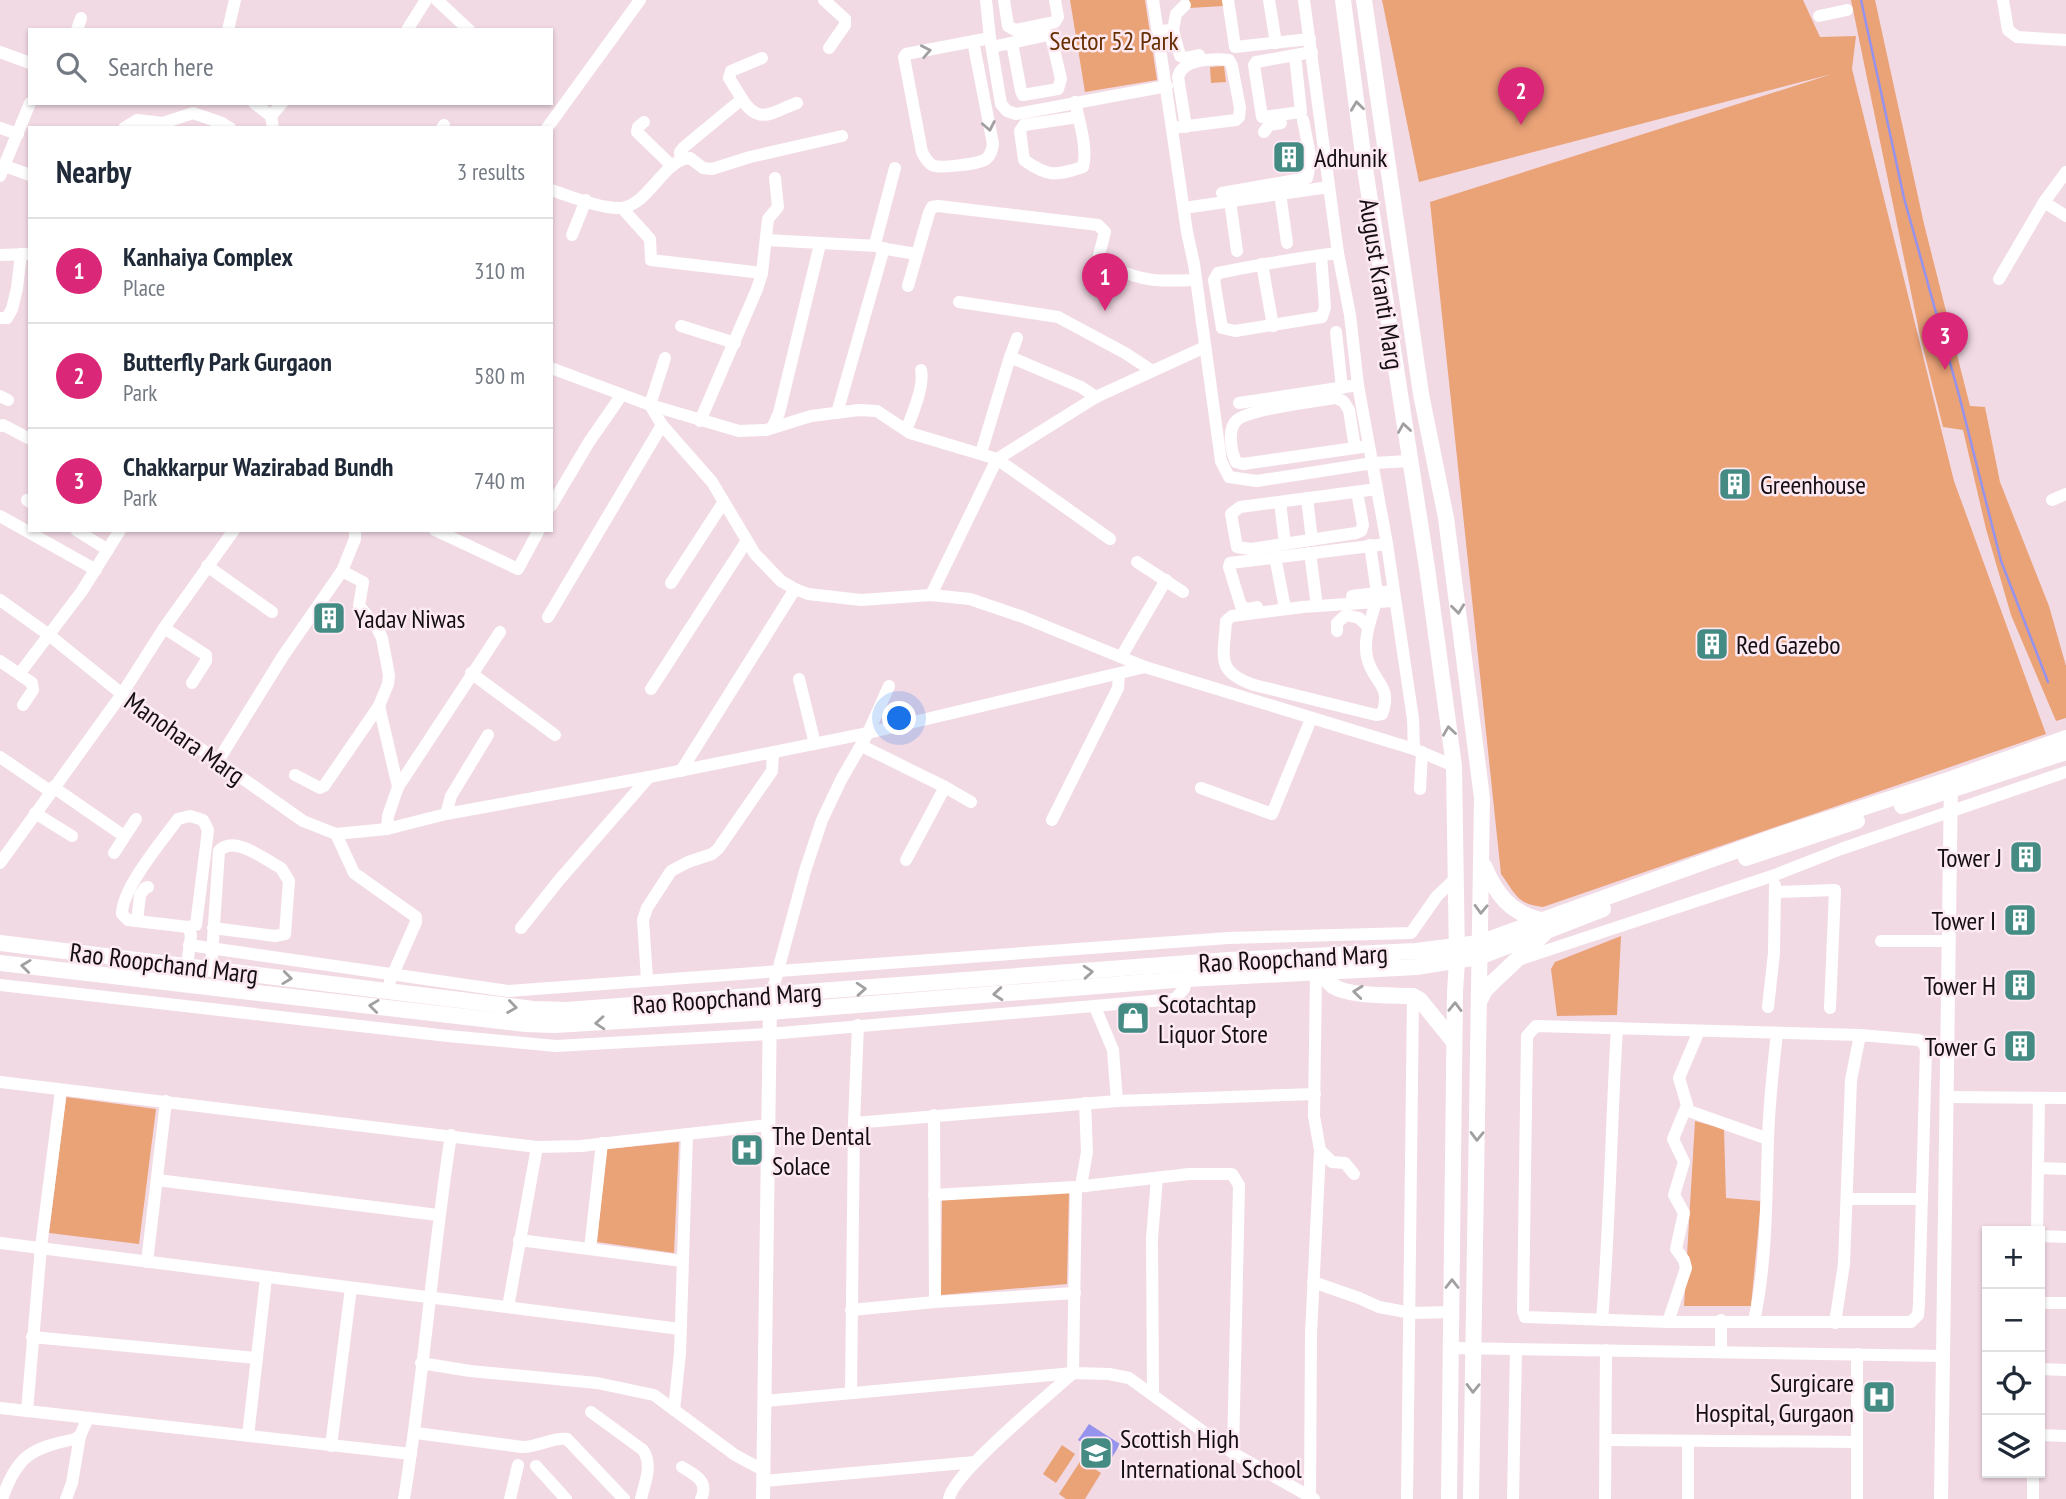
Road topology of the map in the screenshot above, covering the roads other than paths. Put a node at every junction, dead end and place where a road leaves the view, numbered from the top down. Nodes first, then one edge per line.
1 (235, 0) edge
2 (426, 0) edge
3 (437, 0) edge
4 (640, 0) edge
5 (824, 0) edge
6 (986, 0) edge
7 (1004, 0) edge
8 (1055, 0) edge
9 (1153, 0) edge
10 (1228, 0) edge
11 (1269, 0) edge
12 (1304, 0) edge
13 (1343, 0) edge
14 (1364, 0) edge
15 (2003, 0) edge
16 (1185, 5) dead end
17 (1847, 9) edge
18 (1819, 16) dead end
19 (228, 28) edge
20 (408, 28) edge
21 (467, 28) edge
22 (1173, 30) junction
23 (1158, 31) junction
24 (2066, 40) edge
25 (973, 41) junction
26 (1012, 43) junction
27 (1276, 43) junction
28 (1311, 46) junction
29 (991, 47) junction
30 (829, 48) dead end
31 (0, 52) edge
32 (1221, 52) dead end
33 (1295, 55) junction
34 (762, 58) dead end
35 (977, 59) junction
36 (28, 62) edge
37 (1167, 86) junction
38 (742, 99) junction
39 (1075, 102) junction
40 (797, 103) dead end
41 (29, 105) edge
42 (256, 105) edge
43 (281, 105) edge
44 (1078, 117) junction
45 (1320, 118) junction
46 (1303, 120) junction
47 (272, 122) edge
48 (644, 122) dead end
49 (127, 126) edge
50 (225, 126) edge
51 (548, 126) edge
52 (1186, 127) junction
53 (0, 128) edge
54 (1172, 128) junction
55 (1264, 132) dead end
56 (18, 134) junction
57 (842, 136) dead end
58 (677, 163) junction
59 (895, 168) dead end
60 (2, 171) edge
61 (2066, 172) edge
62 (28, 176) edge
63 (775, 178) dead end
64 (1329, 187) junction
65 (553, 191) edge
66 (1280, 193) junction
67 (1226, 197) junction
68 (586, 200) junction
69 (2044, 202) junction
70 (622, 208) junction
71 (1184, 208) junction
72 (1395, 213) junction
73 (1372, 216) junction
74 (2066, 216) edge
75 (572, 235) dead end
76 (766, 240) junction
77 (1287, 243) dead end
78 (820, 244) junction
79 (880, 247) junction
80 (1237, 251) dead end
81 (1338, 253) junction
82 (25, 254) edge
83 (915, 254) junction
84 (0, 255) edge
85 (1321, 255) junction
86 (1262, 264) junction
87 (762, 273) junction
88 (1999, 279) dead end
89 (1196, 280) junction
90 (908, 286) dead end
91 (959, 302) dead end
92 (0, 318) edge
93 (681, 326) dead end
94 (1273, 326) junction
95 (1336, 332) dead end
96 (1017, 338) dead end
97 (736, 343) junction
98 (1205, 347) junction
99 (1010, 357) junction
100 (665, 358) dead end
101 (553, 369) edge
102 (921, 370) dead end
103 (1151, 370) junction
104 (1358, 385) junction
105 (1342, 388) junction
106 (621, 396) junction
107 (1096, 397) junction
108 (1239, 402) dead end
109 (650, 405) junction
110 (837, 414) junction
111 (700, 421) junction
112 (662, 425) junction
113 (0, 426) edge
114 (772, 428) junction
115 (906, 430) junction
116 (28, 438) edge
117 (1369, 446) junction
118 (1355, 449) junction
119 (981, 453) junction
120 (997, 458) junction
121 (1410, 461) junction
122 (1373, 463) junction
123 (1377, 489) junction
124 (1357, 492) junction
125 (2066, 494) edge
126 (1307, 498) junction
127 (553, 500) edge
128 (2052, 500) dead end
129 (1280, 502) junction
130 (723, 503) junction
131 (0, 516) edge
132 (1446, 518) junction
133 (1418, 520) junction
134 (28, 532) edge
135 (28, 532) edge
136 (79, 532) edge
137 (119, 532) edge
138 (232, 532) edge
139 (355, 532) edge
140 (439, 532) edge
141 (538, 532) edge
142 (1110, 539) dead end
143 (746, 542) junction
144 (1285, 544) junction
145 (1387, 544) junction
146 (1370, 545) junction
147 (1311, 547) junction
148 (108, 550) junction
149 (1275, 557) junction
150 (1136, 562) dead end
151 (207, 566) junction
152 (1452, 566) junction
153 (1427, 568) junction
154 (96, 570) junction
155 (342, 571) junction
156 (1166, 580) junction
157 (671, 583) dead end
158 (795, 589) junction
159 (1183, 592) dead end
160 (931, 594) junction
161 (1394, 596) junction
162 (1377, 597) junction
163 (1316, 599) junction
164 (0, 600) edge
165 (1284, 603) junction
166 (272, 611) dead end
167 (548, 617) dead end
168 (1368, 626) junction
169 (164, 628) junction
170 (1336, 631) dead end
171 (500, 632) dead end
172 (49, 635) junction
173 (1121, 657) junction
174 (1, 665) edge
175 (1144, 667) junction
176 (20, 673) junction
177 (471, 673) junction
178 (1119, 674) junction
179 (799, 680) dead end
180 (192, 683) dead end
181 (889, 686) dead end
182 (651, 689) dead end
183 (122, 694) junction
184 (23, 705) dead end
185 (379, 706) junction
186 (1311, 719) junction
187 (868, 733) junction
188 (488, 735) dead end
189 (555, 735) dead end
190 (2066, 738) edge
191 (815, 744) junction
192 (862, 746) junction
193 (1418, 751) junction
194 (773, 752) junction
195 (2066, 752) edge
196 (0, 757) edge
197 (218, 761) junction
198 (1454, 766) junction
199 (681, 771) junction
200 (2066, 772) edge
201 (295, 775) dead end
202 (649, 777) junction
203 (1951, 785) junction
204 (398, 787) junction
205 (945, 787) junction
206 (1201, 788) dead end
207 (52, 789) junction
208 (1420, 789) dead end
209 (971, 802) dead end
210 (35, 813) junction
211 (1950, 813) junction
212 (446, 814) junction
213 (136, 819) dead end
214 (1052, 820) dead end
215 (387, 829) junction
216 (337, 834) junction
217 (72, 836) dead end
218 (124, 836) junction
219 (114, 853) dead end
220 (906, 860) dead end
221 (1482, 860) junction
222 (0, 863) edge
223 (1775, 875) junction
224 (1456, 878) junction
225 (148, 887) dead end
226 (1775, 892) junction
227 (137, 921) junction
228 (1546, 924) junction
229 (188, 927) junction
230 (213, 928) junction
231 (521, 928) dead end
232 (1881, 941) dead end
233 (1948, 941) junction
234 (0, 943) edge
235 (189, 945) junction
236 (212, 947) junction
237 (1479, 950) junction
238 (1457, 953) junction
239 (1518, 960) junction
240 (0, 962) edge
241 (187, 966) junction
242 (211, 969) junction
243 (776, 972) junction
244 (1319, 973) junction
245 (393, 974) junction
246 (647, 979) junction
247 (1186, 979) junction
248 (0, 985) edge
249 (386, 990) junction
250 (1413, 996) junction
251 (770, 1004) junction
252 (1479, 1004) junction
253 (1095, 1007) junction
254 (1768, 1007) dead end
255 (1830, 1008) dead end
256 (858, 1025) junction
257 (1617, 1028) junction
258 (1699, 1031) junction
259 (1777, 1033) junction
260 (769, 1034) junction
261 (1860, 1035) junction
262 (1454, 1042) junction
263 (0, 1082) edge
264 (61, 1091) junction
265 (1315, 1094) junction
266 (1946, 1097) junction
267 (2039, 1098) junction
268 (2066, 1098) edge
269 (166, 1101) junction
270 (1117, 1101) junction
271 (1085, 1104) junction
272 (1686, 1110) junction
273 (934, 1115) junction
274 (854, 1123) junction
275 (768, 1125) junction
276 (687, 1134) junction
277 (451, 1135) junction
278 (1768, 1139) junction
279 (602, 1143) junction
280 (537, 1147) junction
281 (1320, 1150) junction
282 (2038, 1168) junction
283 (2066, 1169) edge
284 (1354, 1174) dead end
285 (1157, 1178) junction
286 (157, 1180) junction
287 (1078, 1186) junction
288 (934, 1195) junction
289 (1848, 1199) junction
290 (1923, 1199) junction
291 (438, 1215) junction
292 (2037, 1226) edge
293 (2045, 1236) edge
294 (2066, 1237) edge
295 (519, 1240) junction
296 (0, 1242) edge
297 (41, 1247) junction
298 (590, 1249) junction
299 (682, 1261) junction
300 (147, 1262) junction
301 (266, 1278) junction
302 (1313, 1282) junction
303 (351, 1288) junction
304 (1074, 1293) junction
305 (430, 1297) junction
306 (935, 1302) junction
307 (2045, 1303) edge
308 (2066, 1303) edge
309 (508, 1307) junction
310 (851, 1310) junction
311 (1452, 1312) junction
312 (1411, 1313) junction
313 (1602, 1320) junction
314 (1721, 1320) junction
315 (1754, 1321) junction
316 (1668, 1322) junction
317 (1835, 1323) junction
318 (680, 1329) junction
319 (32, 1337) junction
320 (1452, 1348) junction
321 (1474, 1348) junction
322 (1516, 1349) junction
323 (1606, 1350) junction
324 (1721, 1352) junction
325 (1857, 1354) junction
326 (1942, 1356) junction
327 (257, 1358) junction
328 (421, 1363) junction
329 (2045, 1369) edge
330 (2066, 1370) edge
331 (1073, 1373) junction
332 (851, 1393) junction
333 (1153, 1394) junction
334 (765, 1401) junction
335 (0, 1408) edge
336 (674, 1410) junction
337 (27, 1411) junction
338 (591, 1412) dead end
339 (88, 1418) junction
340 (415, 1433) junction
341 (2045, 1435) edge
342 (80, 1436) junction
343 (248, 1436) junction
344 (2066, 1436) edge
345 (1606, 1440) junction
346 (1688, 1441) junction
347 (1857, 1443) junction
348 (331, 1446) junction
349 (1233, 1453) junction
350 (411, 1454) junction
351 (975, 1462) junction
352 (518, 1465) dead end
353 (536, 1466) dead end
354 (682, 1467) dead end
355 (764, 1476) junction
356 (2033, 1478) edge
357 (2, 1499) edge
358 (66, 1499) edge
359 (404, 1499) edge
360 (510, 1499) edge
361 (566, 1499) edge
362 (624, 1499) edge
363 (641, 1499) edge
364 (701, 1499) edge
365 (763, 1499) edge
366 (949, 1499) edge
367 (1312, 1499) edge
368 (1407, 1499) edge
369 (1449, 1499) edge
370 (1471, 1499) edge
371 (1513, 1499) edge
372 (1605, 1499) edge
373 (1688, 1499) edge
374 (1857, 1499) edge
375 (1941, 1499) edge
376 (2032, 1499) edge

1 - 19 street
2 - 20 street
3 - 21 street
4 - 51 street
5 - 30 street
6 - 29 street
7 - 8 street
9 - 23 street
10 - 27 street
11 - 27 street
12 - 28 street
73 -> 13 main road, August Kranti Marg
14 - 72 main road, August Kranti Marg
15 - 24 street
16 - 22 street
17 - 18 street
22 - 23 street
22 - 32 street
23 - 37 street
25 - 29 street
25 - 35 street
35 -> 25 street
26 - 26 street
26 - 29 street
27 - 28 street
28 - 33 street
28 - 45 street
29 - 35 street
29 - 39 street
31 - 36 street
33 - 33 street
34 - 38 street
37 - 39 street
37 - 54 street
38 - 40 street
38 - 58 street
39 - 44 street
41 - 56 street
42 - 47 street
43 - 47 street
44 - 44 street
45 - 46 street
45 - 64 street
46 - 55 street
46 - 67 street
48 - 58 street
49 - 50 street
52 - 52 street
52 - 54 street
53 - 56 street
54 - 71 street
56 - 60 street
57 - 58 street
58 - 70 street
59 - 79 street
60 - 62 street
61 - 69 street
63 - 76 street
64 - 66 street
64 - 81 street
65 - 68 street
66 - 67 street
66 - 77 street
67 - 71 street
67 - 80 street
68 - 70 street
68 - 75 street
69 - 74 street
69 - 88 street
70 - 87 street
71 - 89 street
72 - 73 main road
72 - 132 main road, August Kranti Marg
121 -> 73 main road, August Kranti Marg
76 - 78 street
76 - 87 street
78 - 79 street
78 - 114 street
79 - 83 street
79 - 110 street
81 - 85 street
81 - 104 street
82 - 84 street
82 - 92 street
83 - 89 street
83 - 90 street
85 - 86 street
85 - 94 street
86 - 94 street
86 - 94 street
87 - 97 street
89 - 98 street
91 - 103 street
93 - 97 street
95 - 105 street
96 - 99 street
97 - 111 street
98 - 103 street
98 - 122 street
99 - 107 street
99 - 119 street
100 - 109 street
101 - 106 street
102 - 115 street
103 - 107 street
104 - 105 street
104 - 117 street
105 - 108 street
106 - 109 street
106 - 127 street
107 - 120 street
109 - 111 street
109 - 112 street
110 - 114 street
110 - 115 street
111 - 114 street
112 - 130 street
112 - 167 street
113 - 116 street
115 - 119 street
117 - 118 street
117 - 122 street
118 - 118 street
119 - 120 street
120 - 142 street
120 - 160 street
121 - 122 street
121 - 133 main road, August Kranti Marg
122 - 123 street
123 - 124 street
123 - 145 street
124 - 126 street
124 - 147 street
125 - 128 street
126 - 129 street
126 - 147 street
129 - 144 street
129 - 144 street
130 - 143 street
130 - 157 street
131 - 134 street
132 - 133 main road
132 - 152 main road, August Kranti Marg
133 - 153 main road, August Kranti Marg
135 - 154 street
136 - 148 street
137 - 148 street
138 - 151 street
139 - 155 street
140 - 141 street
143 - 158 street
143 - 182 street
144 - 147 street
145 - 146 street
145 - 161 street
146 - 147 street
146 - 162 street
147 - 149 street
147 - 163 street
148 - 154 street
149 - 165 street
149 - 165 street
150 - 156 street
151 - 166 street
151 - 169 street
152 - 153 main road
152 -> 221 main road, August Kranti Marg
198 -> 153 main road, August Kranti Marg
154 - 172 street
155 - 185 street
155 - 197 street
156 - 159 street
156 - 173 street
158 - 160 street
158 - 199 street
160 - 173 street
161 - 162 street
161 - 193 street
162 - 163 street
162 - 168 street
162 - 168 street
163 - 165 street
164 - 172 street, Manohara Marg
168 - 170 street
169 - 180 street
169 - 183 street
171 - 177 street
172 - 176 street
172 - 183 street, Manohara Marg
173 - 175 street
174 - 176 street
175 - 178 street, Manohara Marg
175 - 186 street
176 - 184 street
177 - 189 street
177 - 204 street
178 - 187 street, Manohara Marg
178 - 214 street
179 - 191 street
181 - 187 street
183 - 197 street, Manohara Marg
183 - 207 street
185 - 201 street
185 - 204 street
186 - 193 street
186 - 206 street
187 - 191 street, Manohara Marg
187 - 192 street
188 - 212 street
190 - 203 main road
191 - 194 street, Manohara Marg
192 - 205 street
192 - 243 street
193 - 198 street
193 - 208 street
194 - 199 street, Manohara Marg
194 - 246 street
195 - 203 main road
196 - 207 street
197 - 216 street, Manohara Marg
198 - 224 main road, August Kranti Marg
199 - 202 street, Manohara Marg
200 - 211 street
202 - 212 street, Manohara Marg
202 - 231 street
203 - 211 street
203 - 228 main road
204 - 215 street
205 - 209 street
205 - 220 street
207 - 210 street
207 - 218 street
210 - 217 street
210 - 222 street
211 - 223 street
211 - 233 street
212 - 215 street, Manohara Marg
213 - 218 street
215 - 216 street, Manohara Marg
216 - 245 street
218 - 219 street
221 - 228 main road
221 -> 237 main road, August Kranti Marg
223 - 226 street
223 - 239 street
224 - 238 main road, August Kranti Marg
224 - 243 street
225 - 227 street
226 - 254 street
226 - 255 street
227 - 229 street
227 - 229 street
228 - 237 main road
228 - 239 main road
229 - 235 street
230 - 230 street
230 - 236 street
232 - 233 street
233 - 266 street
234 - 241 main road, Rao Roopchand Marg
235 - 236 street
235 - 241 street
236 - 242 street
236 - 245 street
237 - 238 main road
237 - 252 main road, August Kranti Marg
238 - 244 main road, Rao Roopchand Marg
251 -> 238 main road, Rao Roopchand Marg
262 -> 238 main road, August Kranti Marg
239 - 252 main road
251 -> 240 main road, Rao Roopchand Marg
241 - 242 main road, Rao Roopchand Marg
242 -> 249 main road, Rao Roopchand Marg
243 - 246 street
243 - 251 street
244 - 247 main road, Rao Roopchand Marg
250 -> 244 main road
244 - 265 street
245 - 246 street
245 - 249 street
247 -> 251 main road, Rao Roopchand Marg
247 - 253 street
248 - 260 street
249 -> 251 main road, Rao Roopchand Marg
250 - 262 main road
250 - 312 street
251 - 260 street
252 -> 321 main road, August Kranti Marg
253 - 256 street
253 - 270 street
256 - 260 street
256 - 274 street
257 - 258 street
257 - 313 street
257 - 313 street
258 - 259 street
258 - 272 street
259 - 261 street
259 - 278 street
260 - 275 street
261 - 289 street
261 - 290 street
311 -> 262 main road, August Kranti Marg
263 - 264 street
264 - 269 street
264 - 297 street
265 - 270 street
265 - 281 street
266 - 267 street
266 - 326 street
267 - 268 street
267 - 282 street
269 - 277 street
269 - 286 street
270 - 271 street
271 - 273 street
271 - 287 street
272 - 278 street
272 - 316 street
273 - 274 street
273 - 288 street
274 - 310 street
275 - 276 street
275 - 334 street
276 - 279 street
276 - 299 street
277 - 280 street
277 - 291 street
278 - 315 street
279 - 280 street
279 - 298 street
280 - 295 street
281 - 284 street
281 - 302 street
282 - 283 street
282 - 292 street
285 - 287 street
285 - 333 street
285 - 349 street
286 - 291 street
286 - 300 street
287 - 288 street
287 - 304 street
288 - 306 street
289 - 290 street
289 - 317 street
290 - 317 street
291 - 305 street
293 - 294 street
295 - 298 street
295 - 309 street
296 - 297 street
297 - 300 street
297 - 319 street
298 - 299 street
299 - 318 street
300 - 301 street
301 - 303 street
301 - 327 street
302 - 312 street
302 - 367 street
303 - 305 street
303 - 348 street
304 - 306 street
304 - 331 street
305 - 309 street
305 - 328 street
306 - 310 street
307 - 308 street
309 - 318 street
310 - 332 street
311 - 312 street
311 - 320 main road, August Kranti Marg
312 - 368 street
313 - 316 street
314 - 315 street
314 - 316 street
314 - 324 street
315 - 317 street
318 - 336 street
319 - 327 street
319 - 337 street
320 - 321 street
320 - 369 main road, August Kranti Marg
321 - 322 street
321 -> 370 main road, August Kranti Marg
322 - 323 street
322 - 371 street
323 - 324 street
323 - 345 street
324 - 325 street
325 - 326 street
325 - 347 street
326 - 375 street
327 - 343 street
328 - 336 street
328 - 340 street
329 - 330 street
331 - 332 street
331 - 333 street
331 - 351 street
332 - 334 street
333 - 349 street
334 - 355 street
335 - 337 street
336 - 355 street
337 - 339 street
338 - 363 street
339 - 342 street
339 - 343 street
340 - 350 street
340 - 362 street
341 - 344 street
342 - 357 street
342 - 358 street
343 - 348 street
345 - 346 street
345 - 372 street
346 - 347 street
346 - 373 street
347 - 374 street
348 - 350 street
349 - 367 street
350 - 359 street
351 - 355 street
351 - 366 street
352 - 360 street
353 - 361 street
354 - 364 street
355 - 365 street
356 - 376 street

